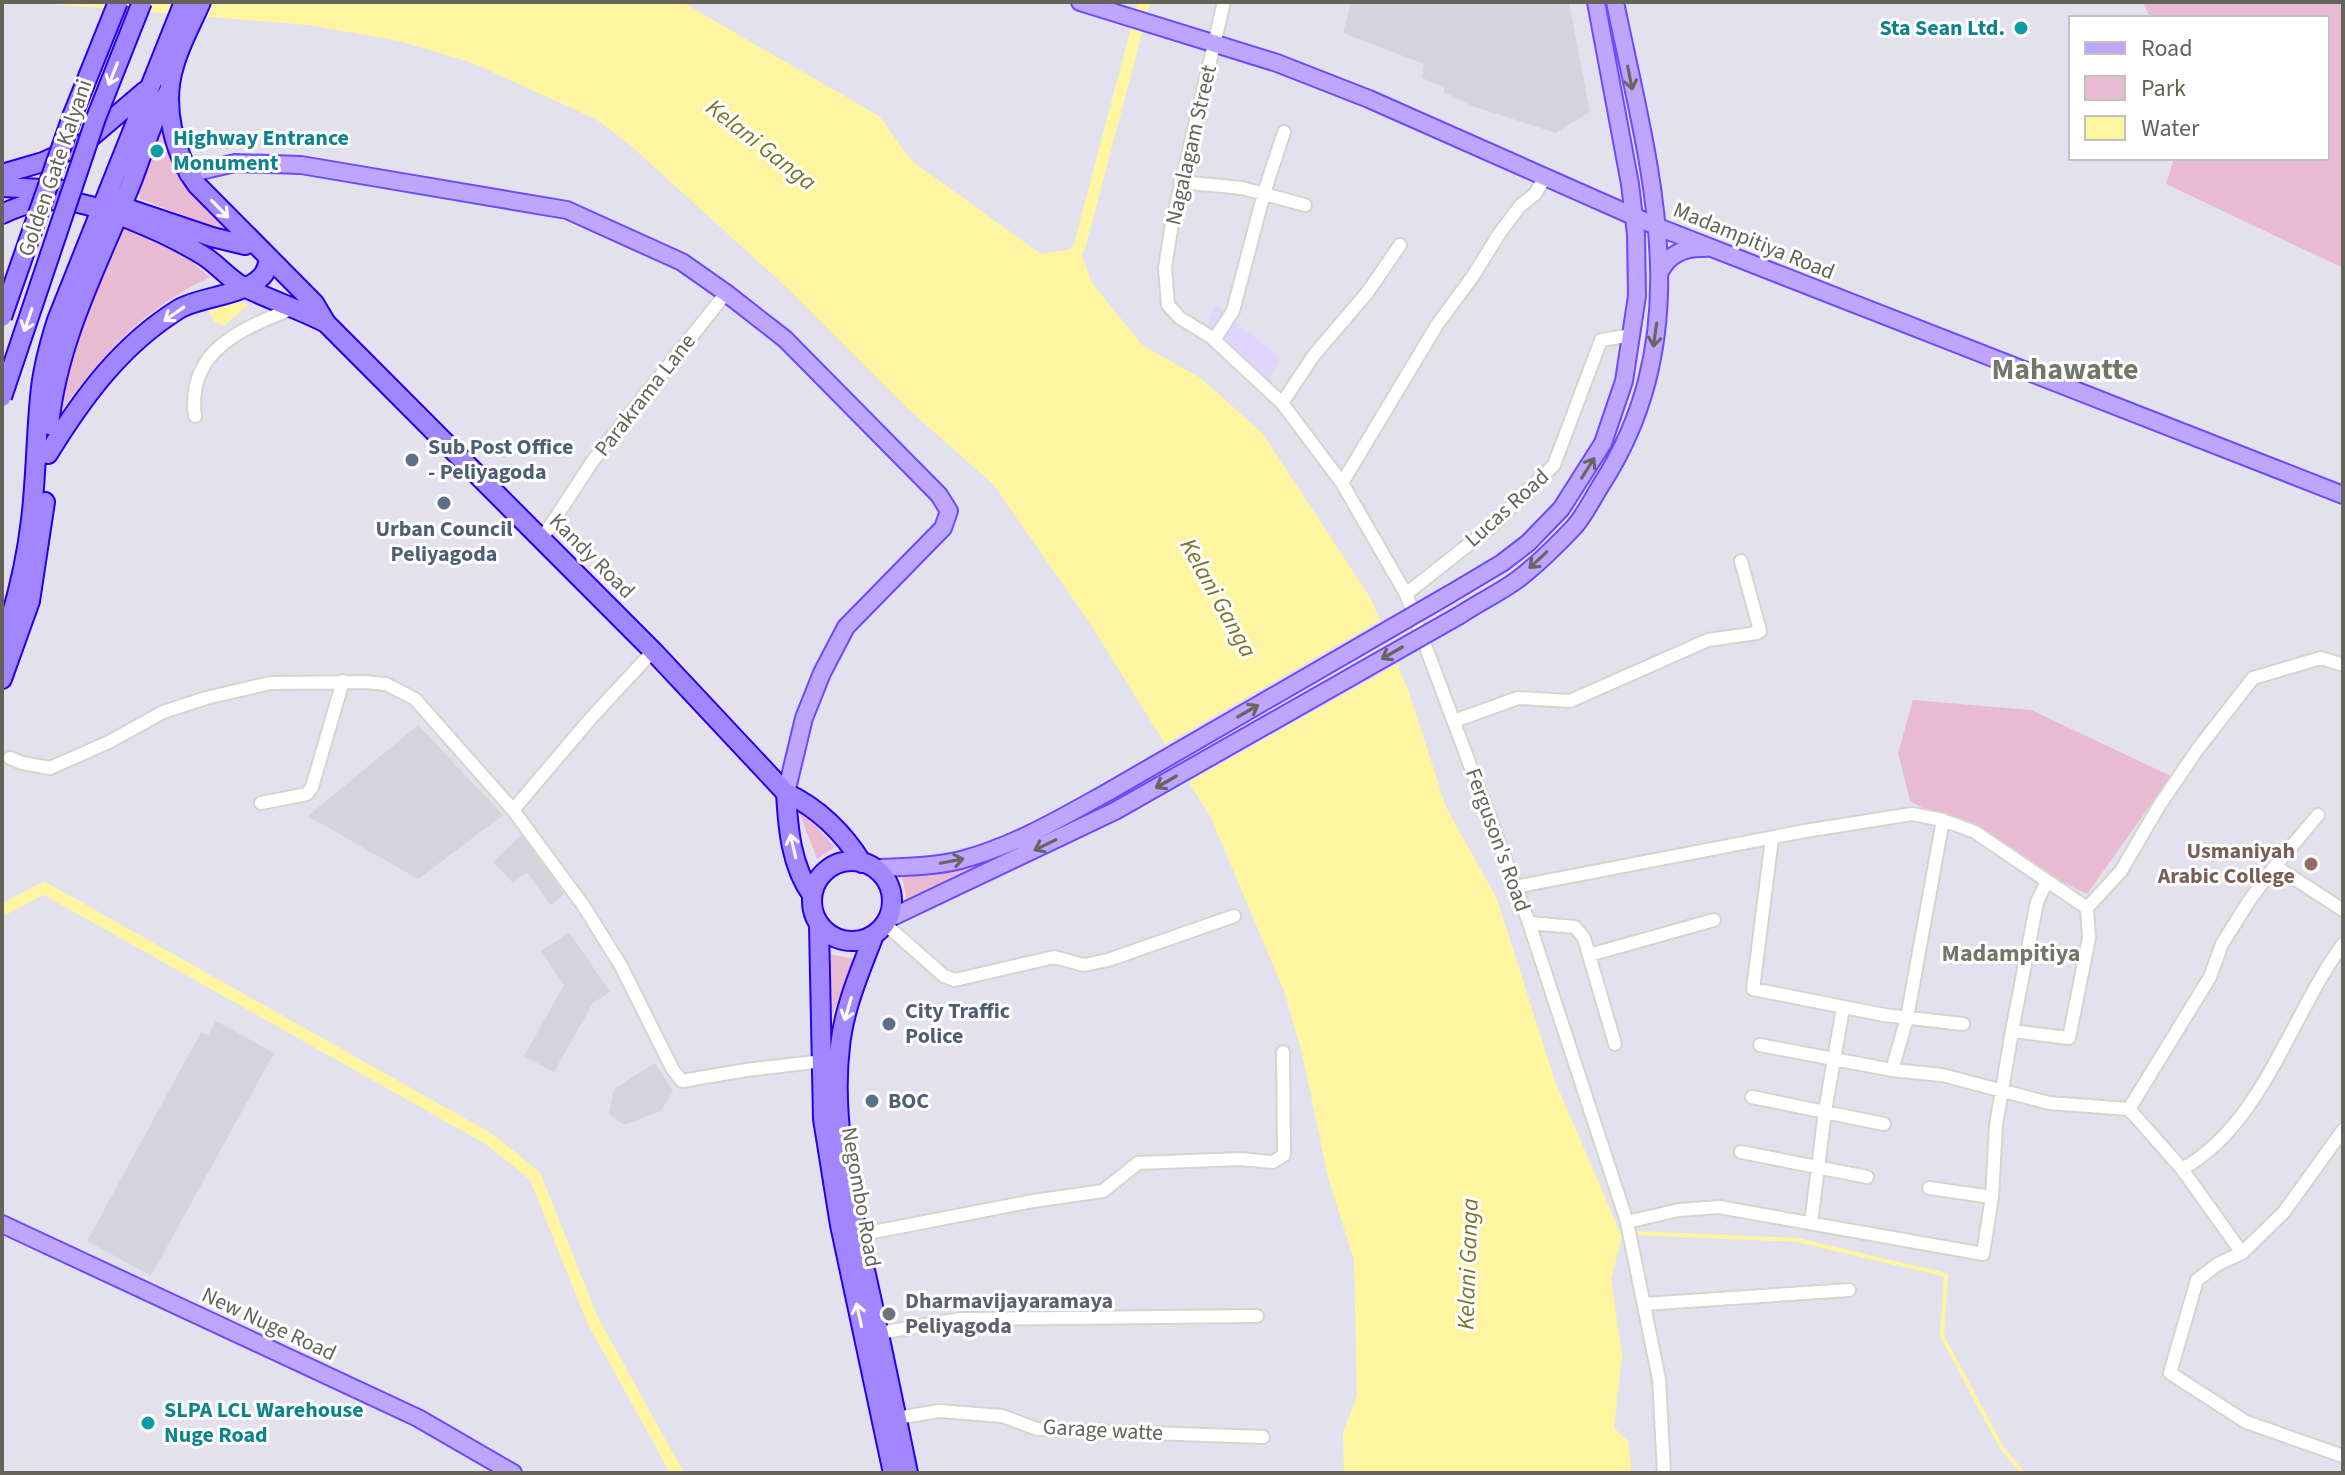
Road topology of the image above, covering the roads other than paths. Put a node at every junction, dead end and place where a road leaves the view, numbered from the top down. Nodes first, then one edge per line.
1 (118, 2) edge
2 (142, 2) edge
3 (184, 2) edge
4 (201, 2) edge
5 (1080, 2) edge
6 (1224, 2) edge
7 (1596, 2) edge
8 (1615, 2) edge
9 (176, 40) junction
10 (1214, 42) junction
11 (147, 90) junction
12 (169, 91) junction
13 (1284, 132) dead end
14 (2, 174) edge
15 (188, 174) junction
16 (1546, 176) junction
17 (1180, 182) junction
18 (1630, 184) junction
19 (2, 187) edge
20 (1264, 193) junction
21 (1604, 203) junction
22 (1305, 205) dead end
23 (2, 214) edge
24 (1634, 216) junction
25 (1658, 227) junction
26 (1400, 245) dead end
27 (256, 249) junction
28 (1714, 249) junction
29 (1661, 270) junction
30 (225, 273) junction
31 (246, 287) junction
32 (1165, 289) joint
33 (726, 293) junction
34 (296, 307) junction
35 (2, 317) edge
36 (326, 323) junction
37 (1632, 335) junction
38 (1214, 340) junction
39 (2, 397) edge
40 (1282, 403) junction
41 (195, 416) dead end
42 (48, 454) junction
43 (1342, 483) junction
44 (2343, 495) edge
45 (541, 540) junction
46 (1741, 561) dead end
47 (1406, 594) junction
48 (2, 645) edge
49 (653, 651) junction
50 (2343, 665) edge
51 (2, 679) edge
52 (343, 681) junction
53 (1454, 721) junction
54 (10, 758) dead end
55 (786, 793) junction
56 (261, 803) dead end
57 (513, 810) junction
58 (2318, 815) dead end
59 (1943, 820) junction
60 (1772, 838) junction
61 (868, 865) junction
62 (2275, 866) junction
63 (2047, 881) junction
64 (1515, 887) junction
65 (812, 895) junction
66 (2087, 908) junction
67 (2343, 910) edge
68 (1234, 916) dead end
69 (1714, 920) dead end
70 (1529, 923) junction
71 (819, 925) junction
72 (882, 926) junction
73 (2343, 944) edge
74 (1589, 955) junction
75 (1843, 1008) junction
76 (1907, 1018) junction
77 (1963, 1024) dead end
78 (2012, 1031) junction
79 (1615, 1044) dead end
80 (1760, 1045) dead end
81 (1283, 1052) dead end
82 (1835, 1059) junction
83 (823, 1061) junction
84 (1892, 1070) junction
85 (2002, 1089) junction
86 (1752, 1097) dead end
87 (2129, 1109) junction
88 (1825, 1111) junction
89 (1884, 1124) dead end
90 (2343, 1130) edge
91 (1741, 1152) dead end
92 (1817, 1168) junction
93 (2182, 1169) junction
94 (1867, 1177) dead end
95 (1929, 1188) dead end
96 (1992, 1197) junction
97 (1627, 1222) junction
98 (1811, 1223) junction
99 (2, 1224) edge
100 (858, 1235) junction
101 (2242, 1253) junction
102 (1849, 1290) dead end
103 (1644, 1304) junction
104 (1257, 1316) dead end
105 (879, 1333) junction
106 (897, 1418) junction
107 (1263, 1437) dead end
108 (2343, 1456) edge
109 (513, 1473) edge
110 (893, 1473) edge
111 (908, 1473) edge
112 (1664, 1473) edge

1 - 35 highway, Golden Gate Kalyani, bridge
2 -> 39 highway, Golden Gate Kalyani, bridge
3 - 9 highway
4 - 9 highway
5 - 10 main road, Madampitiya Road
6 - 10 street, Nagalagam Street
7 - 18 main road
8 -> 25 main road
9 - 11 highway
9 - 12 highway
10 - 16 main road, Madampitiya Road
10 - 17 street, Nagalagam Street
11 - 14 highway
11 - 48 highway
12 - 15 highway
12 - 42 highway
13 - 20 street
15 -> 27 highway, Kandy Road
15 - 33 main road
16 - 21 main road, Madampitiya Road
16 - 43 street
17 - 20 street
17 - 32 street, Nagalagam Street
18 - 21 main road
18 - 24 main road
19 - 27 highway
20 - 22 street
20 - 38 street
21 - 24 main road, Madampitiya Road
23 - 30 highway
24 - 25 main road, Madampitiya Road
24 - 37 main road
25 - 28 main road, Madampitiya Road
25 - 29 main road
26 - 40 street
27 - 30 highway
27 - 31 highway
27 - 36 highway, Kandy Road
28 - 29 main road
28 - 44 main road, Madampitiya Road
29 -> 72 main road, bridge
30 - 31 highway
31 - 34 highway, Kandy Road
31 -> 42 highway
32 - 38 street, Ferguson's Road
33 - 45 street, Parakrama Lane
33 - 55 main road
34 - 36 highway, Kandy Road
34 - 41 street
36 - 45 highway, Kandy Road
37 - 47 street, Lucas Road
61 -> 37 main road, bridge
38 - 40 street, Ferguson's Road
40 - 43 street, Ferguson's Road
42 - 51 highway
43 - 47 street, Ferguson's Road
45 - 49 highway, Kandy Road
46 - 53 street
47 - 53 street, Ferguson's Road
49 - 55 highway, Kandy Road
49 - 57 street
50 - 66 street
52 - 54 street
52 - 56 street
52 - 57 street
53 - 64 street, Ferguson's Road
55 - 61 highway, Kandy Road
65 -> 55 highway
57 - 83 street
58 - 62 street
59 - 60 street
59 - 63 street
59 - 76 street
60 - 64 street
60 - 75 street
61 - 65 highway
61 - 72 highway
62 - 67 street
62 - 87 street
63 - 66 street
63 - 78 street
64 - 70 street, Ferguson's Road
65 - 71 highway
66 - 78 street
68 - 72 street
69 - 74 street
70 - 74 street
70 - 97 street, Ferguson's Road
71 - 72 highway
71 - 83 highway, Negombo Road
72 -> 100 highway, Negombo Road
73 - 93 street
74 - 79 street
75 - 76 street
75 - 82 street
76 - 77 street
76 - 84 street
78 - 85 street
80 - 82 street
81 - 100 street
82 - 84 street
82 - 88 street
110 -> 83 highway, Negombo Road
84 - 85 street
85 - 87 street
85 - 96 street
86 - 88 street
87 - 93 street
88 - 89 street
88 - 92 street
90 - 101 street
91 - 92 street
92 - 94 street
92 - 98 street
93 - 101 street
95 - 96 street
96 - 98 street
97 - 98 street
97 - 103 street, Ferguson's Road
99 - 109 main road, New Nuge Road
100 - 105 highway, Negombo Road
101 - 108 street
102 - 103 street
103 - 112 street, Ferguson's Road
104 - 105 street
105 - 106 highway, Negombo Road
106 - 107 street, Garage watte
106 - 111 highway, Negombo Road

